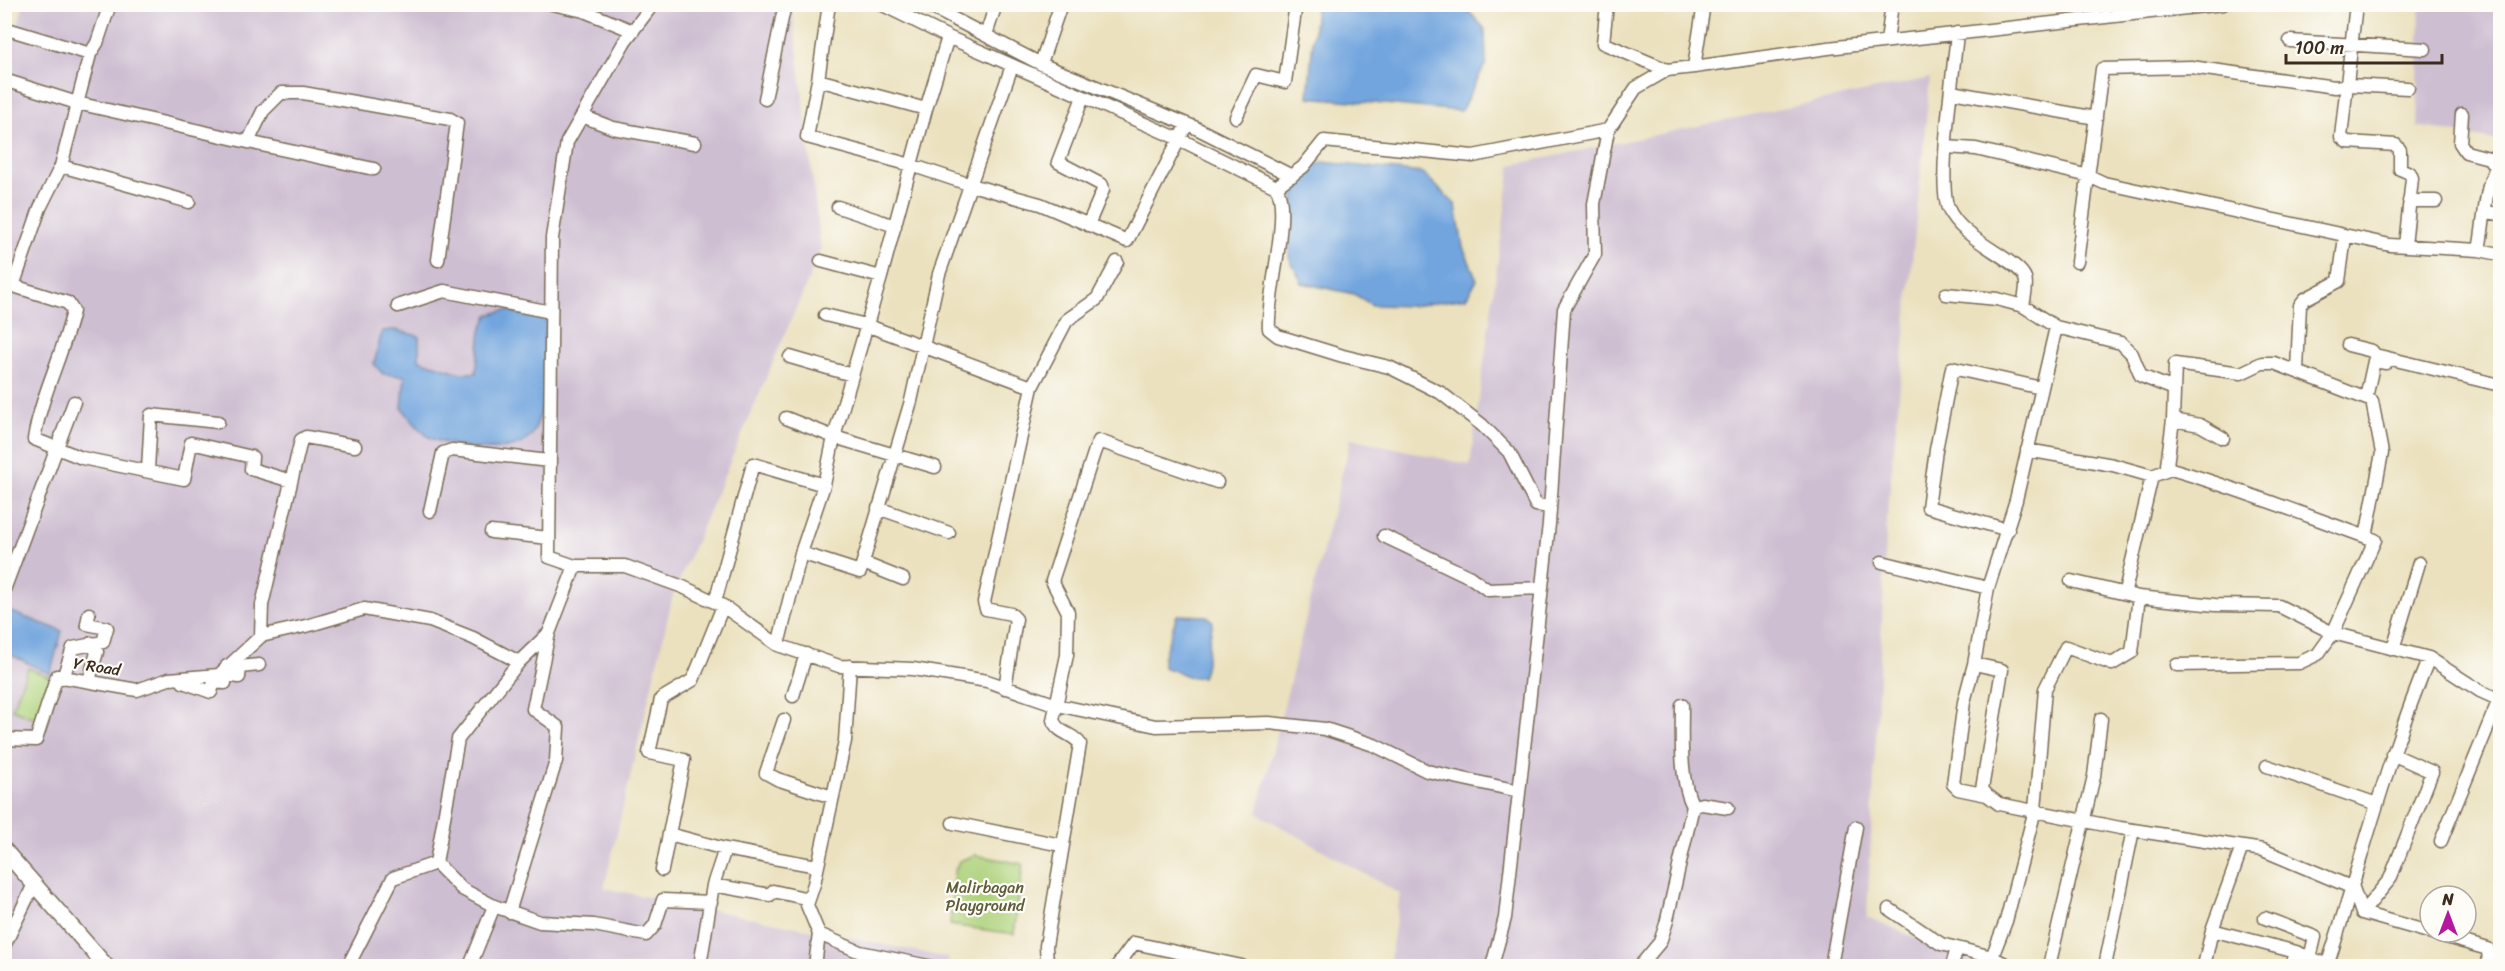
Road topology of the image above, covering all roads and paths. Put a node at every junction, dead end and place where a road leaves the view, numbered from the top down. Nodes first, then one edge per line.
1 (110, 4) edge
2 (552, 4) edge
3 (653, 4) edge
4 (785, 4) edge
5 (829, 4) edge
6 (881, 4) edge
7 (925, 4) edge
8 (996, 4) edge
9 (1061, 4) edge
10 (1296, 4) edge
11 (1607, 4) edge
12 (1704, 4) edge
13 (1892, 4) edge
14 (2223, 4) edge
15 (2356, 4) edge
16 (4, 27) edge
17 (633, 31) junction
18 (1957, 33) junction
19 (986, 35) junction
20 (948, 37) junction
21 (1887, 41) junction
22 (2290, 41) dead end
23 (2352, 46) junction
24 (2425, 50) dead end
25 (90, 54) junction
26 (1041, 63) junction
27 (1012, 66) junction
28 (1694, 67) junction
29 (1667, 70) junction
30 (4, 80) edge
31 (818, 80) junction
32 (2349, 85) junction
33 (2408, 88) dead end
34 (1952, 92) junction
35 (1083, 97) junction
36 (765, 99) dead end
37 (77, 103) junction
38 (926, 109) junction
39 (2462, 114) dead end
40 (582, 116) junction
41 (1236, 117) dead end
42 (2096, 118) junction
43 (1187, 124) junction
44 (1608, 130) junction
45 (1179, 139) junction
46 (249, 142) junction
47 (695, 143) dead end
48 (1946, 147) junction
49 (2498, 163) edge
50 (911, 165) junction
51 (61, 166) junction
52 (374, 169) dead end
53 (1292, 176) junction
54 (2089, 176) junction
55 (971, 186) junction
56 (1276, 187) junction
57 (2409, 201) junction
58 (2436, 201) dead end
59 (189, 202) dead end
60 (838, 207) dead end
61 (2486, 212) junction
62 (2500, 214) edge
63 (1088, 225) junction
64 (895, 226) junction
65 (2345, 237) junction
66 (2405, 246) junction
67 (2479, 250) junction
68 (2500, 254) edge
69 (438, 260) dead end
70 (820, 261) dead end
71 (1117, 262) dead end
72 (2077, 262) dead end
73 (881, 277) junction
74 (9, 285) edge
75 (1946, 294) dead end
76 (398, 306) dead end
77 (2024, 306) junction
78 (550, 312) junction
79 (825, 315) dead end
80 (866, 325) junction
81 (2056, 327) junction
82 (923, 345) junction
83 (2348, 345) dead end
84 (2388, 356) junction
85 (790, 357) dead end
86 (2297, 370) junction
87 (852, 375) junction
88 (2500, 385) edge
89 (1032, 387) junction
90 (2042, 388) junction
91 (2174, 389) junction
92 (2366, 398) junction
93 (74, 402) dead end
94 (786, 418) dead end
95 (2173, 420) junction
96 (218, 422) dead end
97 (834, 437) junction
98 (2223, 438) dead end
99 (355, 446) dead end
100 (57, 448) junction
101 (2027, 450) junction
102 (894, 455) junction
103 (549, 460) junction
104 (935, 467) dead end
105 (2171, 469) junction
106 (148, 470) junction
107 (2152, 476) junction
108 (291, 481) junction
109 (1216, 482) dead end
110 (824, 485) junction
111 (1550, 507) junction
112 (878, 508) junction
113 (430, 511) dead end
114 (2008, 530) junction
115 (491, 532) dead end
116 (949, 533) dead end
117 (1384, 536) dead end
118 (2366, 537) junction
119 (549, 538) junction
120 (801, 553) junction
121 (1882, 562) dead end
122 (862, 563) junction
123 (2419, 563) dead end
124 (575, 566) junction
125 (903, 579) dead end
126 (2071, 581) dead end
127 (1542, 588) junction
128 (1988, 588) junction
129 (4, 590) edge
130 (2125, 591) junction
131 (2139, 597) junction
132 (719, 604) junction
133 (89, 614) dead end
134 (549, 633) junction
135 (2333, 633) junction
136 (261, 636) junction
137 (91, 643) junction
138 (778, 645) junction
139 (2393, 649) junction
140 (806, 654) junction
141 (2429, 658) junction
142 (519, 662) junction
143 (1974, 664) junction
144 (260, 665) dead end
145 (2177, 665) dead end
146 (850, 666) junction
147 (227, 670) junction
148 (63, 678) junction
149 (176, 679) junction
150 (88, 681) junction
151 (1005, 688) junction
152 (793, 696) dead end
153 (2500, 699) edge
154 (1057, 705) junction
155 (1682, 705) dead end
156 (2101, 719) dead end
157 (784, 720) dead end
158 (4, 739) edge
159 (2392, 754) junction
160 (2267, 766) dead end
161 (1519, 790) junction
162 (1987, 795) junction
163 (832, 797) junction
164 (2377, 804) junction
165 (1693, 806) junction
166 (1728, 808) dead end
167 (2035, 810) junction
168 (2083, 819) junction
169 (953, 823) dead end
170 (1856, 827) dead end
171 (2133, 830) junction
172 (669, 834) junction
173 (2441, 841) dead end
174 (1061, 845) junction
175 (2242, 847) junction
176 (725, 849) junction
177 (4, 850) edge
178 (436, 863) junction
179 (817, 866) junction
180 (662, 870) dead end
181 (34, 884) junction
182 (712, 885) junction
183 (2352, 888) junction
184 (809, 899) junction
185 (711, 902) junction
186 (494, 906) junction
187 (1889, 909) dead end
188 (509, 912) junction
189 (2362, 913) junction
190 (2265, 918) dead end
191 (2212, 930) junction
192 (819, 934) junction
193 (4, 946) edge
194 (1958, 948) junction
195 (2296, 952) junction
196 (1992, 957) junction
197 (2310, 958) junction
198 (106, 966) edge
199 (348, 966) edge
200 (470, 966) edge
201 (700, 966) edge
202 (815, 966) edge
203 (928, 966) edge
204 (1052, 966) edge
205 (1117, 966) edge
206 (1242, 966) edge
207 (1492, 966) edge
208 (1640, 966) edge
209 (1831, 966) edge
210 (1952, 966) edge
211 (2009, 966) edge
212 (2049, 966) edge
213 (2105, 966) edge
214 (2204, 966) edge
215 (2292, 966) edge
216 (2328, 966) edge
217 (2489, 966) edge

1 - 25 street
2 - 17 street
3 - 17 street
4 - 36 street
5 - 31 street
6 - 20 street
7 - 19 street
8 - 19 street
9 - 26 street
10 - 41 street
11 - 29 street
12 - 28 street
13 - 21 street
14 - 18 street
15 - 23 street
16 - 25 street
17 - 40 street
18 - 21 street
18 - 34 street
19 - 26 street
20 - 27 street
20 - 38 street
21 - 28 street
22 - 23 street
23 - 24 street
23 - 32 street
25 - 37 street
26 - 43 street
27 - 35 street
27 - 55 street
28 - 29 street
29 - 44 street
30 - 37 street
31 - 38 street
31 - 50 street
32 - 33 street
32 - 42 street
32 - 57 street
34 - 42 street
34 - 48 street
35 - 45 street
35 - 63 street
37 - 46 street
37 - 51 street
38 - 50 street
39 - 49 street
40 - 47 street
40 - 78 street
42 - 54 street
43 - 45 street
43 - 53 street
44 - 53 street
44 - 111 street
45 - 56 street
45 - 63 street
46 - 52 street
46 - 69 street
48 - 54 street
48 - 77 street
49 - 61 street
50 - 55 street
50 - 64 street
51 - 59 street
51 - 74 street
53 - 56 street
54 - 65 street
54 - 72 street
55 - 63 street
55 - 82 street
56 - 111 street
57 - 58 street
57 - 66 street
60 - 64 street
61 - 62 street
61 - 67 street
64 - 73 street
65 - 66 street
65 - 86 street
66 - 67 street
67 - 68 street
70 - 73 street
71 - 89 street
73 - 80 street
74 - 100 street
75 - 77 street
76 - 78 street
77 - 81 street
78 - 103 street
79 - 80 street
80 - 82 street
80 - 87 street
81 - 90 street
81 - 91 street
82 - 89 street
82 - 102 street
83 - 84 street
84 - 88 street
84 - 92 street
85 - 87 street
86 - 91 street
86 - 92 street
87 - 97 street
89 - 151 street
90 - 101 street
90 - 114 street
91 - 95 street
92 - 118 street
93 - 100 street
94 - 97 street
95 - 98 street
95 - 105 street
96 - 106 street
97 - 102 street
97 - 110 street
99 - 108 street
100 - 106 street
100 - 129 street
101 - 107 street
101 - 114 street
102 - 104 street
102 - 112 street
103 - 113 street
103 - 119 street
105 - 107 street
105 - 118 street
106 - 108 street
107 - 130 street
108 - 136 street
109 - 154 street
110 - 120 street
110 - 132 street
111 - 127 street
112 - 116 street
112 - 122 street
114 - 128 street
115 - 119 street
117 - 127 street
118 - 135 street
119 - 124 street
120 - 122 street
120 - 138 street
121 - 128 street
122 - 125 street
123 - 139 street
124 - 132 street
124 - 134 street
126 - 130 street
127 - 161 street
128 - 143 street
130 - 131 street
131 - 135 street
131 - 167 street
132 - 138 street
132 - 172 street
133 - 137 street
134 - 142 street
134 - 188 street
135 - 139 street
135 - 145 street
136 - 142 street
136 - 147 street
137 - 148 street
137 - 150 street
138 - 140 street
139 - 141 street
140 - 146 street
140 - 152 street
141 - 153 street
141 - 159 street
142 - 178 street
143 - 162 street
143 - 162 street
144 - 147 street, Y Road
146 - 151 street
146 - 163 street
147 - 149 street, Y Road
147 - 149 street
148 - 150 street, Y Road
148 - 158 street, Y Road
149 - 150 street, Y Road
151 - 154 street
153 - 173 street
154 - 161 street
154 - 174 street
155 - 165 street
156 - 168 street
157 - 163 street
159 - 164 street
159 - 189 street
160 - 164 street
161 - 207 street
162 - 167 street
163 - 179 street
164 - 183 street
165 - 166 street
165 - 208 street
167 - 168 street
167 - 196 street
168 - 171 street
168 - 212 street
169 - 174 street
170 - 209 street
171 - 175 street
171 - 213 street
172 - 176 street
172 - 180 street
174 - 204 street
175 - 183 street
175 - 191 street
176 - 179 street
176 - 182 street
177 - 181 main road
178 - 186 street
178 - 199 street
179 - 184 street
181 - 193 street
181 - 198 main road
182 - 184 street
182 - 185 street
183 - 189 street
183 - 216 street
184 - 192 street
185 - 188 street
185 - 201 street
186 - 188 street
186 - 200 street
187 - 194 street
189 - 217 street
190 - 197 street
191 - 195 street
191 - 214 street
192 - 202 street
192 - 203 street
194 - 196 street
194 - 210 street
195 - 197 street
195 - 215 street
196 - 211 street
197 - 216 street
205 - 206 street

